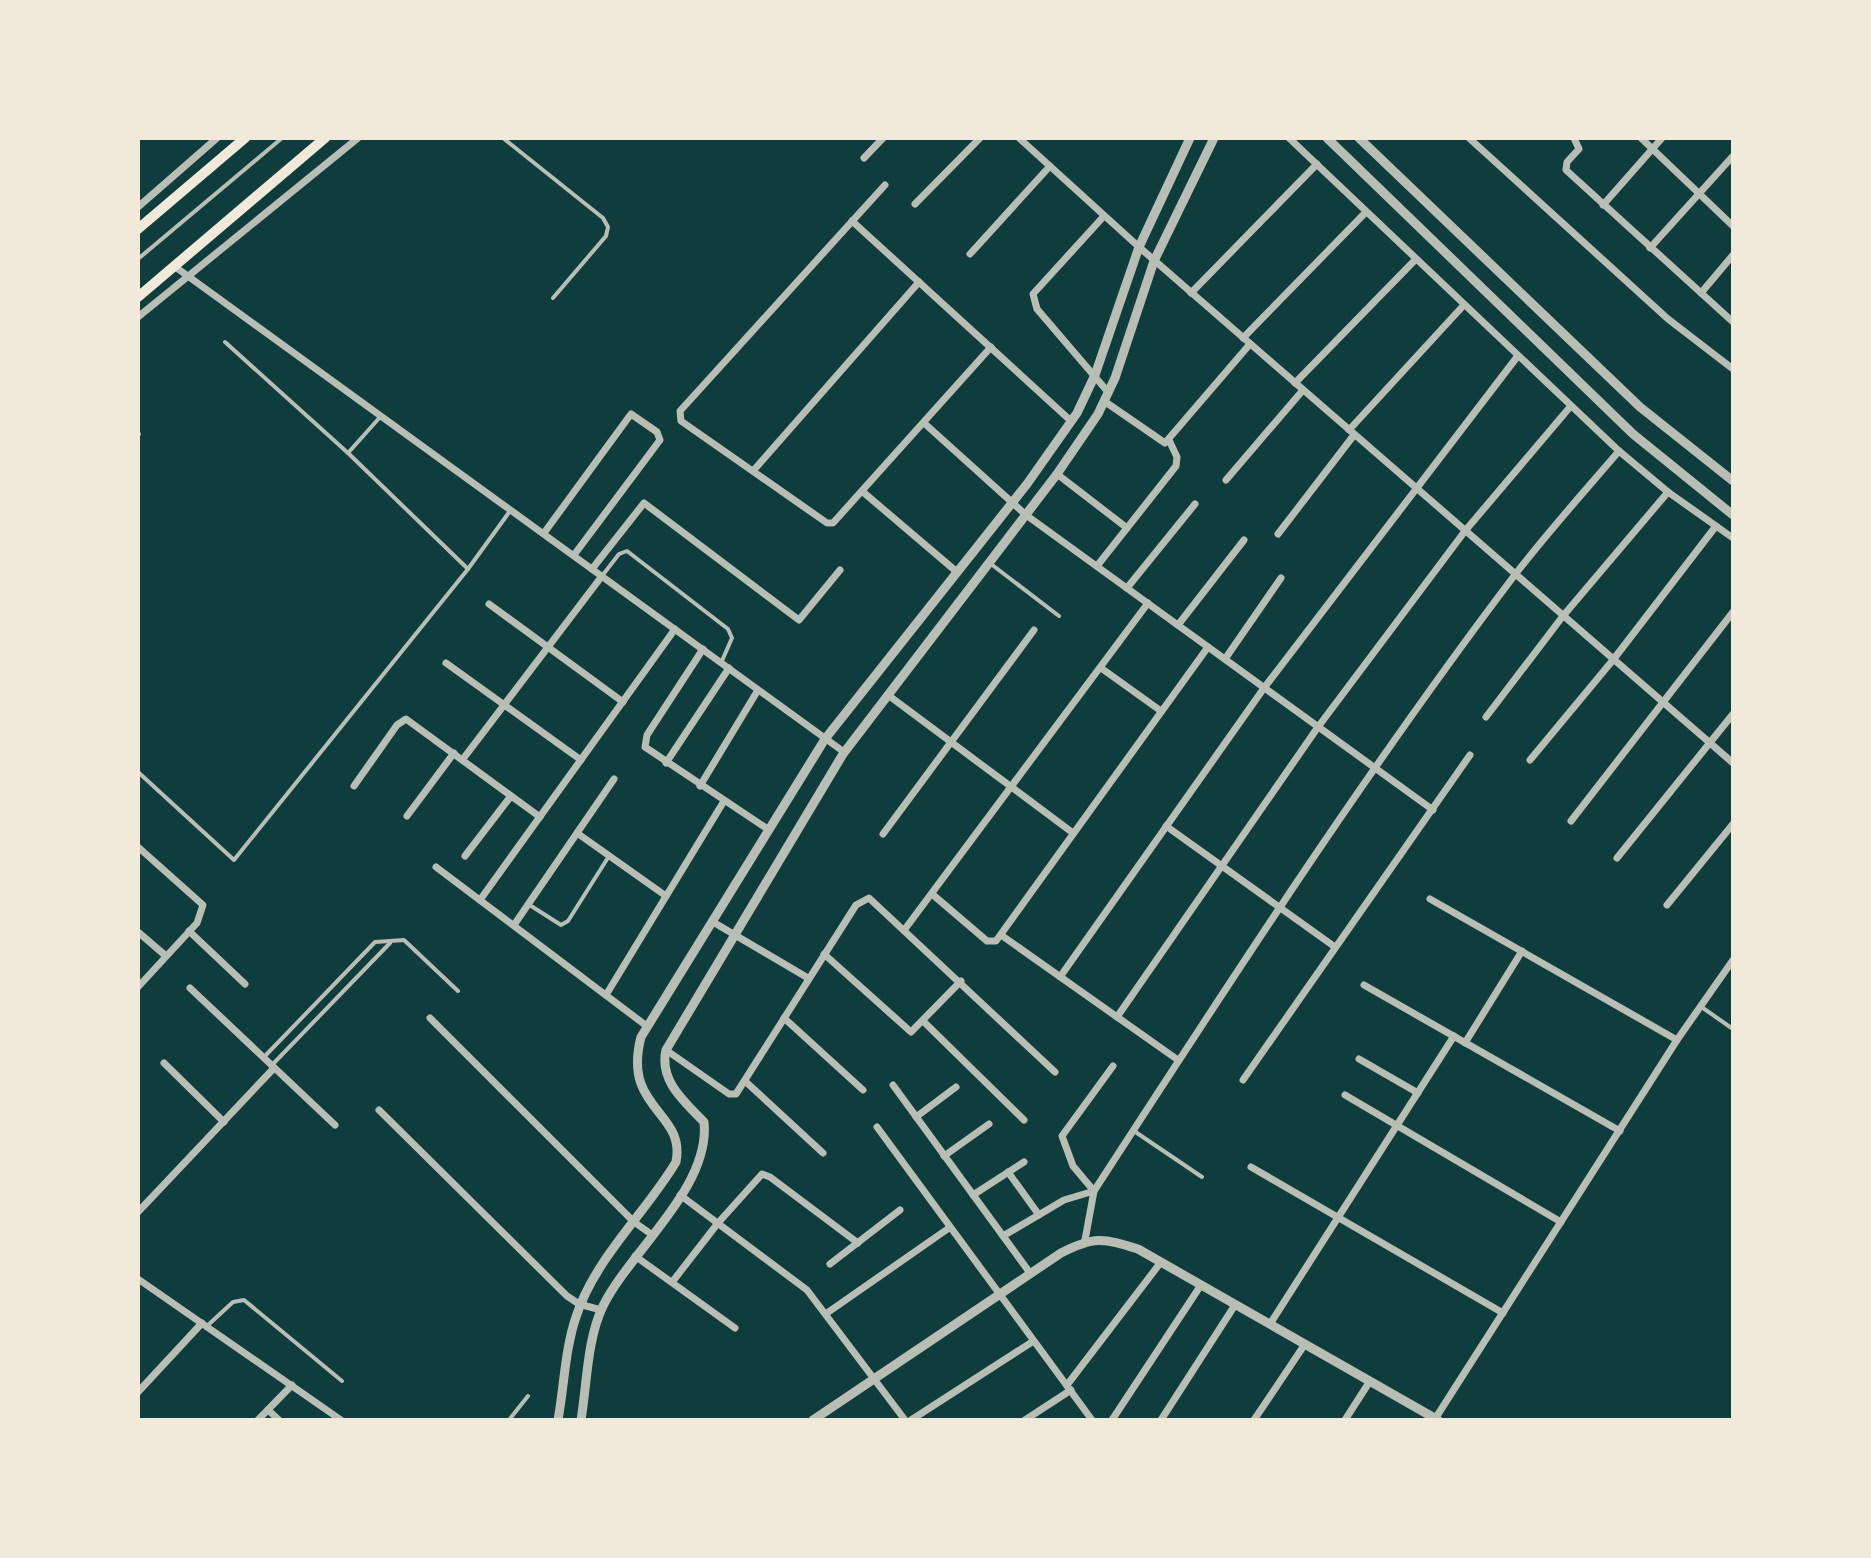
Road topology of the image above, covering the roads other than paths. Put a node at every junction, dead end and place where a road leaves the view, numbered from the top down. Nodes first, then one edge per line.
1 (217, 138) edge
2 (245, 138) edge
3 (282, 138) edge
4 (325, 138) edge
5 (358, 138) edge
6 (503, 138) edge
7 (883, 138) edge
8 (980, 138) edge
9 (1019, 138) edge
10 (1190, 138) edge
11 (1214, 138) edge
12 (1289, 138) edge
13 (1327, 138) edge
14 (1359, 138) edge
15 (1469, 138) edge
16 (1574, 138) edge
17 (1641, 138) edge
18 (1662, 138) edge
19 (1652, 149) junction
20 (1733, 156) edge
21 (864, 158) dead end
22 (1317, 164) junction
23 (1050, 166) junction
24 (885, 185) dead end
25 (1699, 194) junction
26 (915, 204) dead end
27 (1603, 205) junction
28 (138, 207) edge
29 (1366, 212) junction
30 (1104, 216) junction
31 (852, 221) junction
32 (1733, 226) edge
33 (138, 229) edge
34 (1139, 247) junction
35 (1650, 248) junction
36 (970, 254) dead end
37 (1733, 255) edge
38 (138, 259) edge
39 (1415, 260) junction
40 (1154, 261) junction
41 (174, 266) junction
42 (186, 275) junction
43 (919, 282) junction
44 (1191, 293) junction
45 (1701, 293) junction
46 (138, 297) edge
47 (553, 298) dead end
48 (1463, 306) junction
49 (138, 317) edge
50 (1733, 322) edge
51 (1243, 338) junction
52 (225, 342) dead end
53 (1250, 344) junction
54 (991, 347) junction
55 (1517, 357) junction
56 (1733, 369) edge
57 (1095, 375) junction
58 (1295, 383) junction
59 (1303, 390) junction
60 (1106, 397) junction
61 (1570, 407) junction
62 (381, 415) junction
63 (1071, 421) junction
64 (924, 423) junction
65 (1352, 432) junction
66 (1169, 440) junction
67 (1619, 451) junction
68 (348, 453) junction
69 (753, 471) junction
70 (1057, 474) junction
71 (1226, 480) dead end
72 (1733, 481) edge
73 (1416, 488) junction
74 (863, 492) junction
75 (1668, 492) junction
76 (1013, 502) junction
77 (1195, 504) dead end
78 (511, 509) junction
79 (1026, 515) junction
80 (1733, 515) edge
81 (1716, 526) junction
82 (1127, 528) junction
83 (1465, 531) junction
84 (544, 533) junction
85 (1278, 534) dead end
86 (1733, 538) edge
87 (1244, 540) dead end
88 (574, 555) junction
89 (989, 563) junction
90 (1097, 566) junction
91 (468, 569) junction
92 (592, 569) junction
93 (840, 570) dead end
94 (957, 572) junction
95 (1515, 574) junction
96 (602, 576) junction
97 (1281, 578) dead end
98 (1127, 588) junction
99 (1148, 603) junction
100 (489, 604) dead end
101 (1733, 612) edge
102 (1059, 616) dead end
103 (1563, 616) junction
104 (1178, 625) junction
105 (675, 629) junction
106 (1034, 630) dead end
107 (548, 647) junction
108 (1208, 647) junction
109 (703, 649) junction
110 (1225, 659) junction
111 (1613, 660) junction
112 (446, 663) dead end
113 (721, 663) junction
114 (729, 668) junction
115 (1101, 668) junction
116 (1264, 688) junction
117 (758, 690) junction
118 (888, 695) junction
119 (1661, 701) junction
120 (623, 702) junction
121 (505, 703) junction
122 (1161, 711) junction
123 (1733, 714) edge
124 (1486, 717) dead end
125 (1318, 727) junction
126 (825, 739) junction
127 (951, 742) junction
128 (1708, 742) junction
129 (844, 752) junction
130 (454, 753) junction
131 (1470, 755) dead end
132 (463, 759) junction
133 (581, 760) junction
134 (1530, 760) dead end
135 (666, 763) junction
136 (1733, 763) edge
137 (1375, 768) junction
138 (138, 772) edge
139 (614, 779) dead end
140 (354, 786) dead end
141 (700, 786) junction
142 (1013, 788) junction
143 (511, 796) junction
144 (724, 801) junction
145 (1433, 810) junction
146 (407, 816) dead end
147 (540, 817) junction
148 (1571, 821) dead end
149 (1733, 824) edge
150 (1166, 826) junction
151 (769, 830) junction
152 (577, 833) junction
153 (1073, 833) junction
154 (883, 834) dead end
155 (138, 847) edge
156 (465, 856) dead end
157 (609, 856) junction
158 (1617, 858) dead end
159 (1222, 866) junction
160 (436, 867) dead end
161 (932, 894) junction
162 (666, 896) junction
163 (1430, 899) dead end
164 (480, 900) junction
165 (528, 904) junction
166 (1667, 905) dead end
167 (1280, 909) junction
168 (713, 922) junction
169 (514, 925) junction
170 (905, 929) junction
171 (189, 931) junction
172 (138, 933) edge
173 (735, 934) junction
174 (1001, 935) junction
175 (390, 943) junction
176 (1335, 947) junction
177 (1522, 951) junction
178 (824, 954) junction
179 (166, 956) junction
180 (1733, 960) edge
181 (1060, 977) junction
182 (808, 978) junction
183 (961, 981) junction
184 (245, 984) dead end
185 (1364, 985) dead end
186 (138, 987) edge
187 (190, 988) dead end
188 (458, 991) dead end
189 (606, 995) junction
190 (1700, 1006) junction
191 (1117, 1017) junction
192 (430, 1018) dead end
193 (784, 1018) junction
194 (923, 1021) junction
195 (648, 1027) junction
196 (1733, 1029) edge
197 (1454, 1036) junction
198 (1677, 1040) junction
199 (1465, 1043) junction
200 (666, 1050) junction
201 (263, 1058) junction
202 (1359, 1059) dead end
203 (1178, 1060) junction
204 (164, 1063) dead end
205 (1113, 1066) dead end
206 (273, 1067) junction
207 (1055, 1072) dead end
208 (1243, 1080) dead end
209 (746, 1082) junction
210 (893, 1085) dead end
211 (956, 1087) dead end
212 (863, 1090) dead end
213 (1418, 1093) junction
214 (1345, 1095) dead end
215 (379, 1110) dead end
216 (916, 1117) junction
217 (1024, 1120) dead end
218 (224, 1122) junction
219 (989, 1124) dead end
220 (335, 1125) dead end
221 (1397, 1126) junction
222 (877, 1127) dead end
223 (1133, 1131) junction
224 (1620, 1131) junction
225 (823, 1153) dead end
226 (944, 1156) junction
227 (1024, 1162) dead end
228 (1251, 1167) dead end
229 (1008, 1172) junction
230 (1202, 1177) dead end
231 (1094, 1191) junction
232 (680, 1195) junction
233 (973, 1195) junction
234 (900, 1210) dead end
235 (138, 1212) edge
236 (1039, 1215) junction
237 (1338, 1218) junction
238 (634, 1222) junction
239 (1561, 1222) junction
240 (718, 1223) junction
241 (949, 1228) junction
242 (651, 1234) junction
243 (1003, 1236) junction
244 (1085, 1240) junction
245 (858, 1243) junction
246 (635, 1256) junction
247 (1161, 1262) junction
248 (830, 1264) dead end
249 (1030, 1273) junction
250 (138, 1279) edge
251 (673, 1281) junction
252 (1201, 1285) junction
253 (998, 1296) junction
254 (581, 1303) junction
255 (1235, 1305) junction
256 (601, 1310) junction
257 (827, 1313) junction
258 (1503, 1313) junction
259 (1270, 1324) junction
260 (205, 1325) junction
261 (735, 1328) dead end
262 (1032, 1342) junction
263 (1305, 1344) junction
264 (876, 1379) junction
265 (342, 1381) dead end
266 (1370, 1381) junction
267 (292, 1385) junction
268 (1069, 1388) junction
269 (138, 1392) edge
270 (528, 1396) dead end
271 (268, 1410) junction
272 (1436, 1419) edge
273 (258, 1420) edge
274 (279, 1420) edge
275 (341, 1420) edge
276 (509, 1420) edge
277 (558, 1420) edge
278 (581, 1420) edge
279 (813, 1420) edge
280 (905, 1420) edge
281 (911, 1420) edge
282 (1025, 1420) edge
283 (1092, 1420) edge
284 (1112, 1420) edge
285 (1161, 1420) edge
286 (1254, 1420) edge
287 (1345, 1420) edge

1 - 28 street
2 - 33 main road
3 - 38 lane
4 - 41 main road
5 - 42 street
6 - 47 lane
7 - 21 street
8 - 26 street
9 - 23 street
10 - 34 street
11 - 40 street
12 - 22 street
13 - 80 street
14 - 72 street
15 - 56 street
16 - 27 street
17 - 19 street
18 - 19 street
19 - 25 street
19 - 27 street
20 - 25 street
22 - 29 street
22 - 44 street
23 - 30 street
23 - 36 street
24 - 31 street
25 - 32 street
25 - 35 street
27 - 35 street
29 - 39 street
29 - 51 street
30 - 34 street
30 - 57 street
31 - 43 street
31 - 69 street
34 - 40 street
34 - 57 street
35 - 45 street
37 - 45 street
39 - 48 street
39 - 58 street
40 - 44 street
40 - 60 street
41 - 42 street
41 - 46 main road
42 - 49 street
42 - 62 street
43 - 54 street
43 - 69 street
44 - 51 street
45 - 50 street
48 - 55 street
48 - 65 street
51 - 53 street
52 - 68 lane
53 - 58 street
53 - 66 street
54 - 63 street
54 - 64 street
55 - 61 street
55 - 73 street
57 - 60 street
57 - 63 street
58 - 59 street
59 - 65 street
59 - 71 street
60 - 66 street
60 - 70 street
61 - 67 street
61 - 83 street
62 - 68 lane
62 - 78 street
63 - 76 street
64 - 74 street
64 - 76 street
65 - 73 street
65 - 85 street
66 - 82 street
67 - 75 street
67 - 95 street
68 - 91 lane
69 - 74 street
70 - 79 street
70 - 82 street
73 - 83 street
73 - 116 street
74 - 94 street
75 - 81 street
75 - 103 street
76 - 79 street
76 - 94 street
77 - 98 street
78 - 84 street
78 - 91 lane
79 - 89 street
79 - 90 street
81 - 86 street
81 - 111 street
82 - 90 street
83 - 95 street
83 - 125 street
84 - 88 street
84 - 88 street
87 - 104 street
88 - 92 street
89 - 102 lane
89 - 118 street
90 - 98 street
91 - 138 lane
92 - 93 street
92 - 96 street
94 - 126 street
95 - 103 street
95 - 137 street
96 - 105 street
96 - 107 street
96 - 113 lane
97 - 110 street
98 - 99 street
99 - 104 street
99 - 115 street
100 - 107 street
101 - 119 street
103 - 111 street
103 - 124 street
104 - 108 street
105 - 109 street
105 - 120 street
106 - 127 street
107 - 120 street
107 - 121 street
108 - 110 street
108 - 122 street
109 - 113 street
109 - 135 street
110 - 116 street
111 - 119 street
111 - 134 street
112 - 121 street
113 - 114 street
114 - 117 street
114 - 135 street
115 - 122 street
115 - 142 street
116 - 125 street
116 - 150 street
117 - 126 street
117 - 141 street
118 - 127 street
118 - 129 street
119 - 128 street
119 - 148 street
120 - 133 street
121 - 132 street
121 - 133 street
122 - 153 street
123 - 128 street
125 - 137 street
125 - 159 street
126 - 129 street
126 - 151 street
127 - 142 street
127 - 154 street
128 - 136 street
128 - 158 street
129 - 173 street
130 - 132 street
130 - 140 street
130 - 146 street
131 - 145 street
132 - 143 street
133 - 147 street
135 - 141 street
137 - 145 street
137 - 167 street
139 - 152 street
141 - 144 street
142 - 153 street
142 - 161 street
143 - 147 street
143 - 156 street
144 - 151 street
144 - 162 street
145 - 176 street
147 - 164 street
149 - 166 street
150 - 159 street
150 - 181 street
151 - 168 street
152 - 157 street
152 - 165 street
153 - 174 street
155 - 171 street
157 - 162 street
157 - 165 lane
159 - 167 street
159 - 191 street
160 - 164 street
161 - 170 street
161 - 174 street
162 - 189 street
163 - 177 street
164 - 169 street
165 - 169 street
167 - 176 street
167 - 203 street
168 - 173 street
168 - 195 street
169 - 189 street
170 - 178 street
170 - 183 street
171 - 179 street
171 - 184 street
172 - 179 street
173 - 182 street
173 - 200 street
174 - 181 street
175 - 188 lane
175 - 201 lane
175 - 206 lane
176 - 208 street
177 - 198 street
177 - 199 street
178 - 182 street
178 - 194 street
179 - 186 street
180 - 190 street
181 - 191 street
182 - 193 street
183 - 194 street
183 - 207 street
185 - 197 street
187 - 201 street
189 - 195 street
190 - 196 lane
190 - 198 street
191 - 203 street
192 - 238 street
193 - 209 street
193 - 212 street
194 - 217 street
195 - 238 street
197 - 199 street
197 - 213 street
198 - 224 street
199 - 224 street
200 - 209 street
200 - 232 street
201 - 206 street
202 - 213 street
203 - 223 street
204 - 218 street
205 - 231 street
206 - 218 street
206 - 220 street
209 - 225 street
210 - 216 street
211 - 216 street
213 - 221 street
214 - 221 street
215 - 254 street
216 - 226 street
218 - 235 street
219 - 226 street
221 - 237 street
221 - 239 street
222 - 241 street
223 - 230 lane
223 - 231 street
224 - 239 street
226 - 233 street
227 - 229 street
228 - 237 street
229 - 233 street
229 - 236 street
231 - 236 street
231 - 244 street
232 - 240 street
232 - 242 street
233 - 243 street
234 - 245 street
236 - 243 street
237 - 258 street
237 - 259 street
238 - 242 street
238 - 254 street
239 - 258 street
240 - 245 street
240 - 251 street
240 - 257 street
241 - 253 street
241 - 257 street
242 - 246 street
243 - 249 street
244 - 247 street
244 - 249 street
245 - 248 street
246 - 251 street
246 - 256 street
247 - 252 street
247 - 268 street
249 - 253 street
250 - 260 street
251 - 261 street
252 - 255 street
252 - 284 street
253 - 262 street
253 - 264 street
254 - 256 street
254 - 277 street
255 - 259 street
255 - 285 street
256 - 278 street
257 - 264 street
258 - 272 street
259 - 263 street
260 - 265 lane
260 - 267 street
260 - 269 street
262 - 268 street
262 - 281 street
263 - 266 street
263 - 286 street
264 - 279 street
264 - 280 street
266 - 272 street
266 - 287 street
267 - 271 street
267 - 275 street
268 - 282 street
268 - 283 street
270 - 276 lane
271 - 273 street
271 - 274 street

